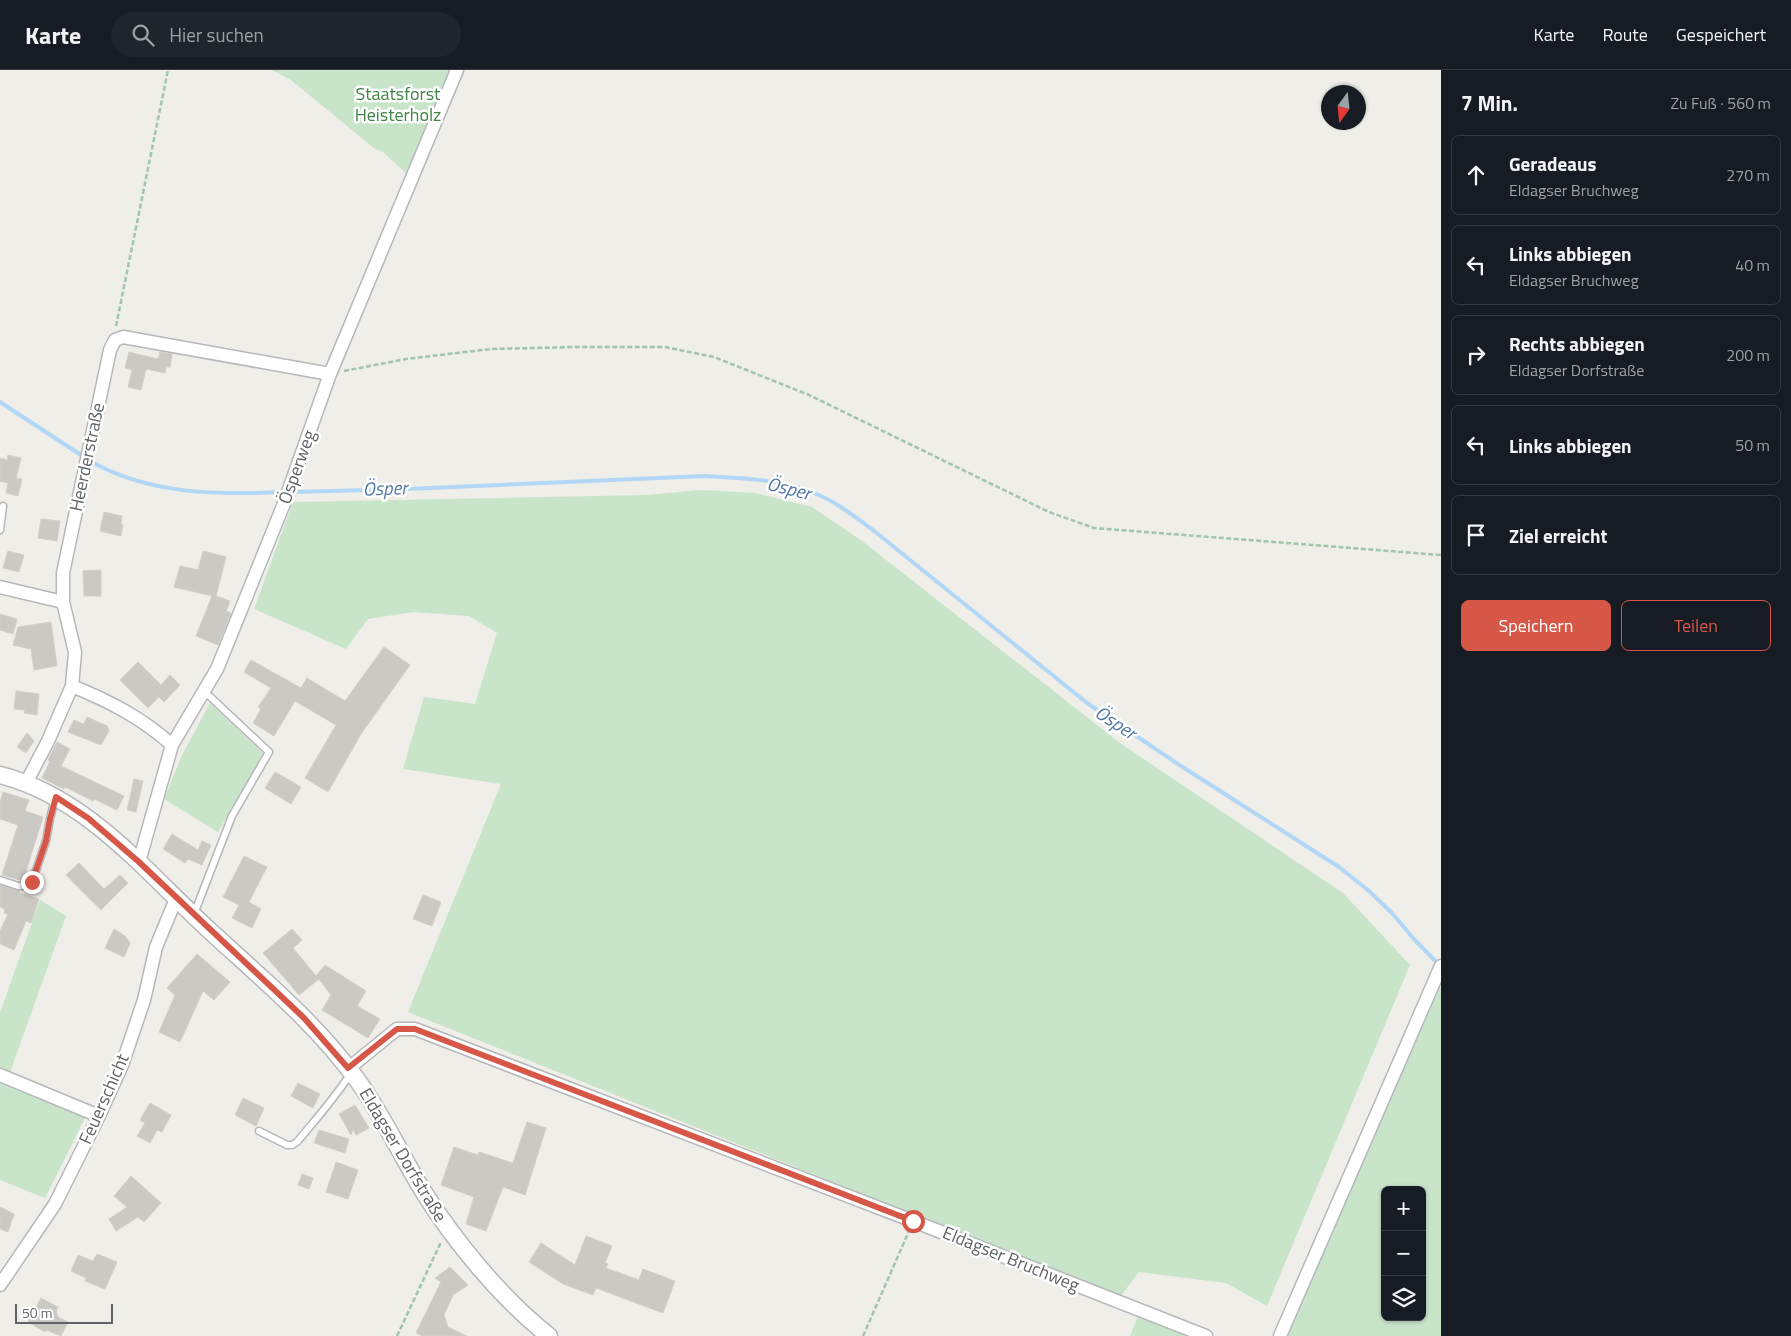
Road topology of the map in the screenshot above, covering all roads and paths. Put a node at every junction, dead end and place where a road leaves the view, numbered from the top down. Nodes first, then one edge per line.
1 (168, 70) edge
2 (457, 70) edge
3 (115, 340) junction
4 (330, 374) junction
5 (2, 506) dead end
6 (0, 530) edge
7 (1441, 554) edge
8 (0, 587) edge
9 (63, 602) junction
10 (72, 686) junction
11 (204, 691) junction
12 (172, 745) junction
13 (0, 774) edge
14 (26, 783) junction
15 (56, 797) junction
16 (139, 862) junction
17 (0, 880) edge
18 (176, 899) junction
19 (193, 915) junction
20 (1441, 966) edge
21 (350, 1070) junction
22 (0, 1075) edge
23 (99, 1116) junction
24 (259, 1131) dead end
25 (913, 1221) junction
26 (448, 1228) junction
27 (0, 1285) edge
28 (397, 1336) edge
29 (549, 1336) edge
30 (863, 1336) edge
31 (1206, 1336) edge
32 (1280, 1336) edge

1 - 3 path
2 - 4 street, Ösperweg
3 - 4 street
3 - 9 street, Heerderstraße
4 - 7 path
4 - 11 street, Ösperweg
5 - 6 lane
8 - 9 street
9 - 10 street, Heerderstraße
10 - 12 street
10 - 14 street, Heerderstraße
11 - 12 street, Ösperweg
11 - 19 lane
12 - 16 street, Ösperweg
13 - 14 street, Eldagser Dorfstraße
14 - 15 street, Eldagser Dorfstraße
15 - 16 street, Eldagser Dorfstraße
15 - 17 lane
16 - 18 street, Eldagser Dorfstraße
18 - 19 street, Eldagser Dorfstraße
18 - 23 street, Feuerschicht
19 - 21 street, Eldagser Dorfstraße
20 - 32 street
21 - 24 lane
21 - 25 street, Eldagser Bruchweg
21 - 26 street, Eldagser Dorfstraße
22 - 23 street
23 - 27 street, Feuerschicht
25 - 30 path
25 - 31 street, Eldagser Bruchweg
26 - 28 path
26 - 29 street, Eldagser Dorfstraße

